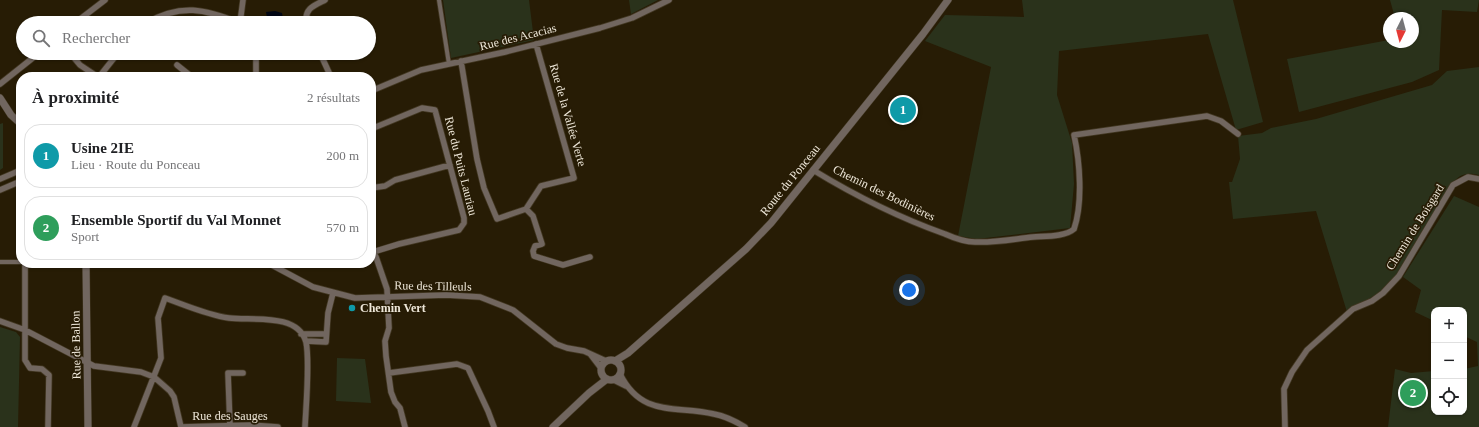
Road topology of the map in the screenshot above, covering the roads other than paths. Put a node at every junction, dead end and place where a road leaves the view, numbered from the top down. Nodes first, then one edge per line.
1 (105, 0) edge
2 (243, 0) edge
3 (325, 0) edge
4 (439, 0) edge
5 (669, 0) edge
6 (948, 0) edge
7 (84, 16) edge
8 (163, 16) edge
9 (222, 16) edge
10 (241, 16) edge
11 (306, 16) edge
12 (536, 44) junction
13 (30, 60) edge
14 (76, 60) edge
15 (112, 60) edge
16 (256, 60) edge
17 (323, 60) edge
18 (461, 61) junction
19 (449, 64) junction
20 (177, 65) dead end
21 (91, 72) edge
22 (103, 72) edge
23 (186, 72) edge
24 (256, 72) edge
25 (329, 72) edge
26 (0, 84) edge
27 (376, 89) edge
28 (0, 98) edge
29 (16, 120) edge
30 (376, 127) edge
31 (1238, 134) dead end
32 (450, 166) junction
33 (813, 170) junction
34 (16, 173) edge
35 (0, 179) edge
36 (1479, 179) edge
37 (16, 183) edge
38 (376, 187) edge
39 (0, 190) edge
40 (526, 209) junction
41 (376, 249) edge
42 (590, 257) dead end
43 (376, 258) edge
44 (0, 262) edge
45 (16, 262) edge
46 (25, 268) edge
47 (86, 268) edge
48 (278, 268) edge
49 (333, 293) junction
50 (388, 296) junction
51 (0, 321) edge
52 (25, 330) junction
53 (301, 334) junction
54 (326, 334) junction
55 (306, 342) junction
56 (590, 353) junction
57 (628, 353) junction
58 (606, 361) junction
59 (615, 361) junction
60 (88, 364) junction
61 (621, 366) junction
62 (243, 373) dead end
63 (389, 373) junction
64 (620, 374) junction
65 (606, 375) junction
66 (154, 377) junction
67 (627, 386) junction
68 (230, 426) junction
69 (48, 427) edge
70 (88, 427) edge
71 (134, 427) edge
72 (181, 427) edge
73 (278, 427) edge
74 (304, 427) edge
75 (405, 427) edge
76 (494, 427) edge
77 (553, 427) edge
78 (745, 427) edge
79 (1286, 427) edge

1 - 7 street
2 - 10 street
3 - 11 street
4 - 19 street
5 - 12 street, Rue des Acacias
6 - 33 street, Route du Ponceau
8 - 9 street
12 - 18 street, Rue des Acacias
12 - 40 street, Rue de la Vallée Verte
13 - 26 street
14 - 21 street
15 - 22 street
16 - 24 street
17 - 25 street
18 - 19 street, Rue des Acacias
18 - 40 street
19 - 27 street, Rue des Acacias
20 - 23 street
28 - 29 street
30 - 32 street, Rue du Puits Lauriau
31 - 33 street, Chemin des Bodinières
32 - 38 street
32 - 41 street, Rue du Puits Lauriau
33 - 57 street, Route du Ponceau
34 - 35 street
36 - 79 street, Chemin de Boisgard
37 - 39 street
40 - 42 street
43 - 50 street
44 - 45 street
46 - 52 street
47 - 60 street, Rue de Ballon
48 - 49 street, Rue des Tilleuls
49 - 50 street, Rue des Tilleuls
49 - 54 street
50 - 56 street, Rue des Tilleuls
50 - 63 street
51 - 52 street
52 - 60 street
52 - 69 street
53 - 54 street
53 - 55 street
53 - 66 street
54 - 55 street
55 - 74 street
56 - 58 street, Rue des Tilleuls
56 - 65 street
57 - 59 street, Route du Ponceau
57 - 61 street, Route du Ponceau
58 - 59 street
58 - 65 street
59 - 61 street
60 - 66 street
60 - 70 street, Rue de Ballon
61 - 64 street
62 - 68 street
63 - 75 street
63 - 76 street
64 - 65 street
64 - 67 street
65 - 67 street
65 - 77 street
66 - 71 street
66 - 72 street
67 - 78 street
68 - 72 street, Rue des Sauges
68 - 73 street, Rue des Sauges

